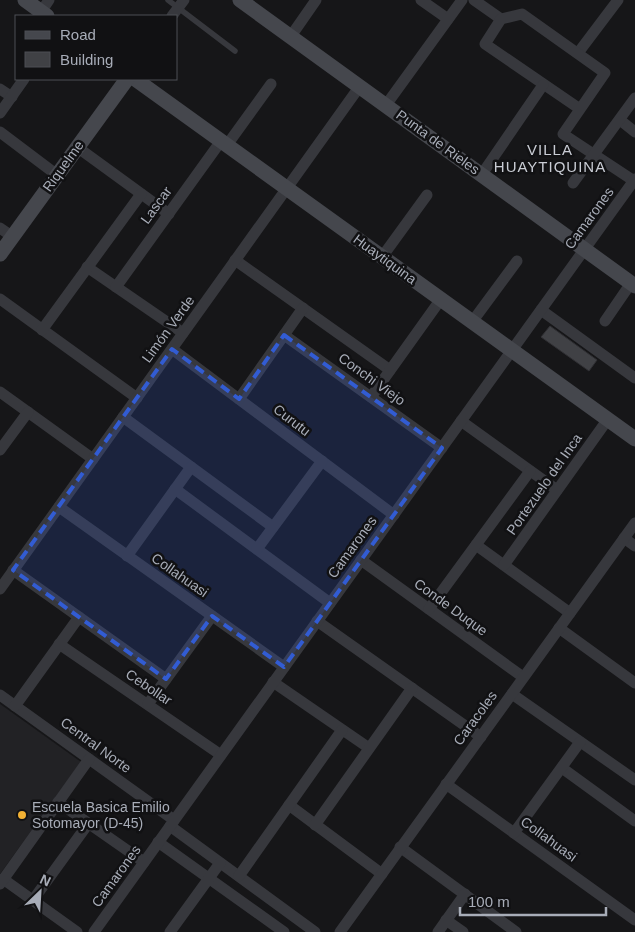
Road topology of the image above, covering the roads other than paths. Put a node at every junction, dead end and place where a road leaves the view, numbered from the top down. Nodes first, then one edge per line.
1 (25, 0) edge
2 (168, 0) edge
3 (240, 0) edge
4 (316, 0) edge
5 (421, 0) edge
6 (462, 0) edge
7 (474, 0) edge
8 (618, 0) edge
9 (178, 8) edge
10 (46, 9) edge
11 (448, 19) junction
12 (502, 19) junction
13 (290, 36) junction
14 (235, 51) dead end
15 (578, 53) junction
16 (23, 80) edge
17 (126, 80) edge
18 (136, 80) edge
19 (271, 84) dead end
20 (543, 85) junction
21 (360, 86) junction
22 (0, 88) edge
23 (12, 97) junction
24 (635, 98) edge
25 (386, 105) junction
26 (580, 109) junction
27 (0, 114) edge
28 (620, 120) junction
29 (0, 132) edge
30 (635, 132) edge
31 (224, 143) junction
32 (77, 147) junction
33 (594, 154) junction
34 (482, 174) junction
35 (57, 175) junction
36 (634, 180) edge
37 (573, 183) dead end
38 (287, 188) junction
39 (141, 194) junction
40 (426, 196) dead end
41 (168, 214) junction
42 (6, 233) edge
43 (585, 248) junction
44 (0, 254) edge
45 (382, 257) junction
46 (236, 260) junction
47 (517, 261) dead end
48 (87, 268) junction
49 (633, 284) edge
50 (116, 287) junction
51 (0, 299) edge
52 (441, 299) junction
53 (303, 308) junction
54 (541, 310) junction
55 (605, 321) dead end
56 (472, 322) junction
57 (42, 330) junction
58 (183, 333) junction
59 (284, 335) junction
60 (172, 349) junction
61 (512, 350) junction
62 (390, 370) junction
63 (635, 378) edge
64 (0, 392) edge
65 (370, 397) junction
66 (137, 398) junction
67 (239, 399) junction
68 (28, 412) junction
69 (124, 416) junction
70 (608, 419) junction
71 (461, 421) junction
72 (635, 439) edge
73 (442, 448) junction
74 (0, 450) edge
75 (93, 459) junction
76 (322, 461) junction
77 (191, 467) junction
78 (530, 471) junction
79 (175, 490) junction
80 (557, 490) junction
81 (59, 507) junction
82 (394, 515) junction
83 (635, 523) edge
84 (273, 527) junction
85 (624, 538) junction
86 (476, 545) junction
87 (635, 546) edge
88 (257, 550) junction
89 (127, 556) junction
90 (361, 560) junction
91 (504, 565) junction
92 (14, 570) junction
93 (0, 589) edge
94 (330, 603) junction
95 (429, 609) junction
96 (570, 613) junction
97 (212, 616) junction
98 (79, 617) junction
99 (317, 621) junction
100 (559, 628) junction
101 (59, 644) junction
102 (284, 667) junction
103 (524, 677) junction
104 (633, 678) edge
105 (166, 679) junction
106 (273, 682) junction
107 (412, 688) junction
108 (512, 694) junction
109 (0, 695) edge
110 (148, 704) junction
111 (15, 706) junction
112 (342, 730) junction
113 (481, 737) junction
114 (580, 742) junction
115 (369, 748) junction
116 (221, 754) junction
117 (89, 759) junction
118 (562, 768) junction
119 (635, 780) edge
120 (446, 784) junction
121 (58, 802) junction
122 (289, 805) junction
123 (635, 822) edge
124 (172, 823) junction
125 (88, 824) junction
126 (315, 824) junction
127 (514, 833) junction
128 (158, 842) junction
129 (400, 848) junction
130 (144, 862) junction
131 (220, 863) junction
132 (382, 874) junction
133 (239, 876) junction
134 (209, 878) junction
135 (2, 881) edge
136 (464, 894) junction
137 (33, 900) junction
138 (446, 920) junction
139 (635, 920) edge
140 (77, 932) edge
141 (94, 932) edge
142 (170, 932) edge
143 (284, 932) edge
144 (315, 932) edge
145 (340, 932) edge
146 (438, 932) edge
147 (463, 932) edge
148 (516, 932) edge

1 - 10 street
2 - 9 lane
3 - 13 street, Punta de Rieles
4 - 13 street
5 - 11 street
6 - 11 street
7 - 12 street
8 - 15 street
9 - 14 lane
11 - 25 street
12 - 15 street
12 - 20 street
13 - 21 street, Punta de Rieles
15 - 26 street
16 - 23 street
17 - 32 street, Riquelme
18 - 31 street, Huaytiquina
19 - 31 street, Lascar
20 - 26 street
20 - 34 street
21 - 25 street, Punta de Rieles
21 - 38 street, Limón Verde
22 - 23 street
23 - 27 street
24 - 28 street
25 - 34 street, Punta de Rieles
26 - 33 street
28 - 30 street
28 - 33 street
29 - 35 street
31 - 38 street, Huaytiquina
31 - 41 street, Lascar
32 - 35 street, Riquelme
32 - 39 street
33 - 36 street
33 - 37 street
34 - 43 street, Punta de Rieles
35 - 42 street, Riquelme
36 - 43 street, Camarones
38 - 45 street, Huaytiquina
38 - 46 street, Limón Verde
39 - 41 street
39 - 48 street, Lascar
40 - 45 street
41 - 50 street, Lascar
42 - 44 street, Riquelme
43 - 49 street, Punta de Rieles
43 - 54 street, Camarones
45 - 52 street, Huaytiquina
46 - 53 street, Conchi Viejo
46 - 58 street, Limón Verde
47 - 56 street
48 - 50 street
48 - 57 street, Lascar
49 - 55 street
50 - 58 street
51 - 57 street
52 - 56 street, Huaytiquina
52 - 62 street
53 - 59 street
53 - 62 street, Conchi Viejo
54 - 61 street, Camarones
54 - 63 street
56 - 61 street, Huaytiquina
57 - 66 street
58 - 60 street, Limón Verde
59 - 65 street, Conchi Viejo
59 - 67 street
60 - 66 street, Limón Verde
60 - 67 street, Curutu
61 - 70 street, Huaytiquina
61 - 71 street, Camarones
62 - 65 street
64 - 68 street
65 - 73 street, Conchi Viejo
66 - 69 street, Limón Verde
67 - 76 street, Curutu
68 - 74 street
68 - 75 street
69 - 75 street, Limón Verde
69 - 77 street
70 - 72 street, Huaytiquina
70 - 80 street, Portezuelo del Inca
71 - 73 street, Camarones
71 - 78 street
73 - 82 street, Camarones
75 - 81 street, Limón Verde
76 - 82 street, Curutu
76 - 84 street
77 - 79 street
77 - 84 street
78 - 80 street
78 - 86 street, Portezuelo del Inca
79 - 88 street
79 - 89 street
80 - 91 street, Portezuelo del Inca
81 - 89 street, Collahuasi
81 - 92 street, Limón Verde
82 - 90 street, Camarones
83 - 85 street, Caracoles
84 - 88 street
85 - 87 street
85 - 96 street, Caracoles
86 - 91 street
86 - 95 street, Portezuelo del Inca
88 - 94 street
89 - 97 street, Collahuasi
90 - 94 street, Camarones
90 - 95 street, Conde Duque
91 - 96 street
92 - 93 street, Limón Verde
92 - 98 street, Cebollar
94 - 99 street, Camarones
95 - 103 street, Conde Duque
96 - 100 street, Caracoles
97 - 102 street, Collahuasi
97 - 105 street
98 - 101 street
98 - 105 street, Cebollar
99 - 102 street, Camarones
99 - 107 street
100 - 103 street, Caracoles
100 - 104 street
101 - 110 street, Cebollar
101 - 111 street
102 - 106 street, Camarones
103 - 108 street, Caracoles
105 - 110 street
106 - 112 street
106 - 116 street, Camarones
107 - 113 street
107 - 115 street
108 - 113 street, Caracoles
108 - 114 street
109 - 111 street, Central Norte
110 - 116 street, Cebollar
111 - 117 street, Central Norte
112 - 115 street
112 - 122 street
113 - 120 street, Caracoles
114 - 118 street
114 - 119 street
115 - 126 street
116 - 124 street, Camarones
117 - 121 street
117 - 124 street, Central Norte
118 - 123 street
118 - 127 street
120 - 127 street, Collahuasi
120 - 129 street, Caracoles
121 - 125 street
121 - 135 street
122 - 126 street
122 - 133 street
124 - 128 street, Camarones
124 - 131 street, Central Norte
125 - 130 street
125 - 137 street
126 - 132 street
127 - 139 street, Collahuasi
128 - 130 street, Camarones
128 - 134 street
129 - 132 street, Caracoles
129 - 136 street
130 - 141 street, Camarones
131 - 133 street, Central Norte
131 - 134 street
132 - 145 street, Caracoles
133 - 144 street, Central Norte
134 - 142 street
134 - 143 street
135 - 137 street
136 - 138 street
136 - 148 street
137 - 140 street
138 - 146 street
138 - 147 street

